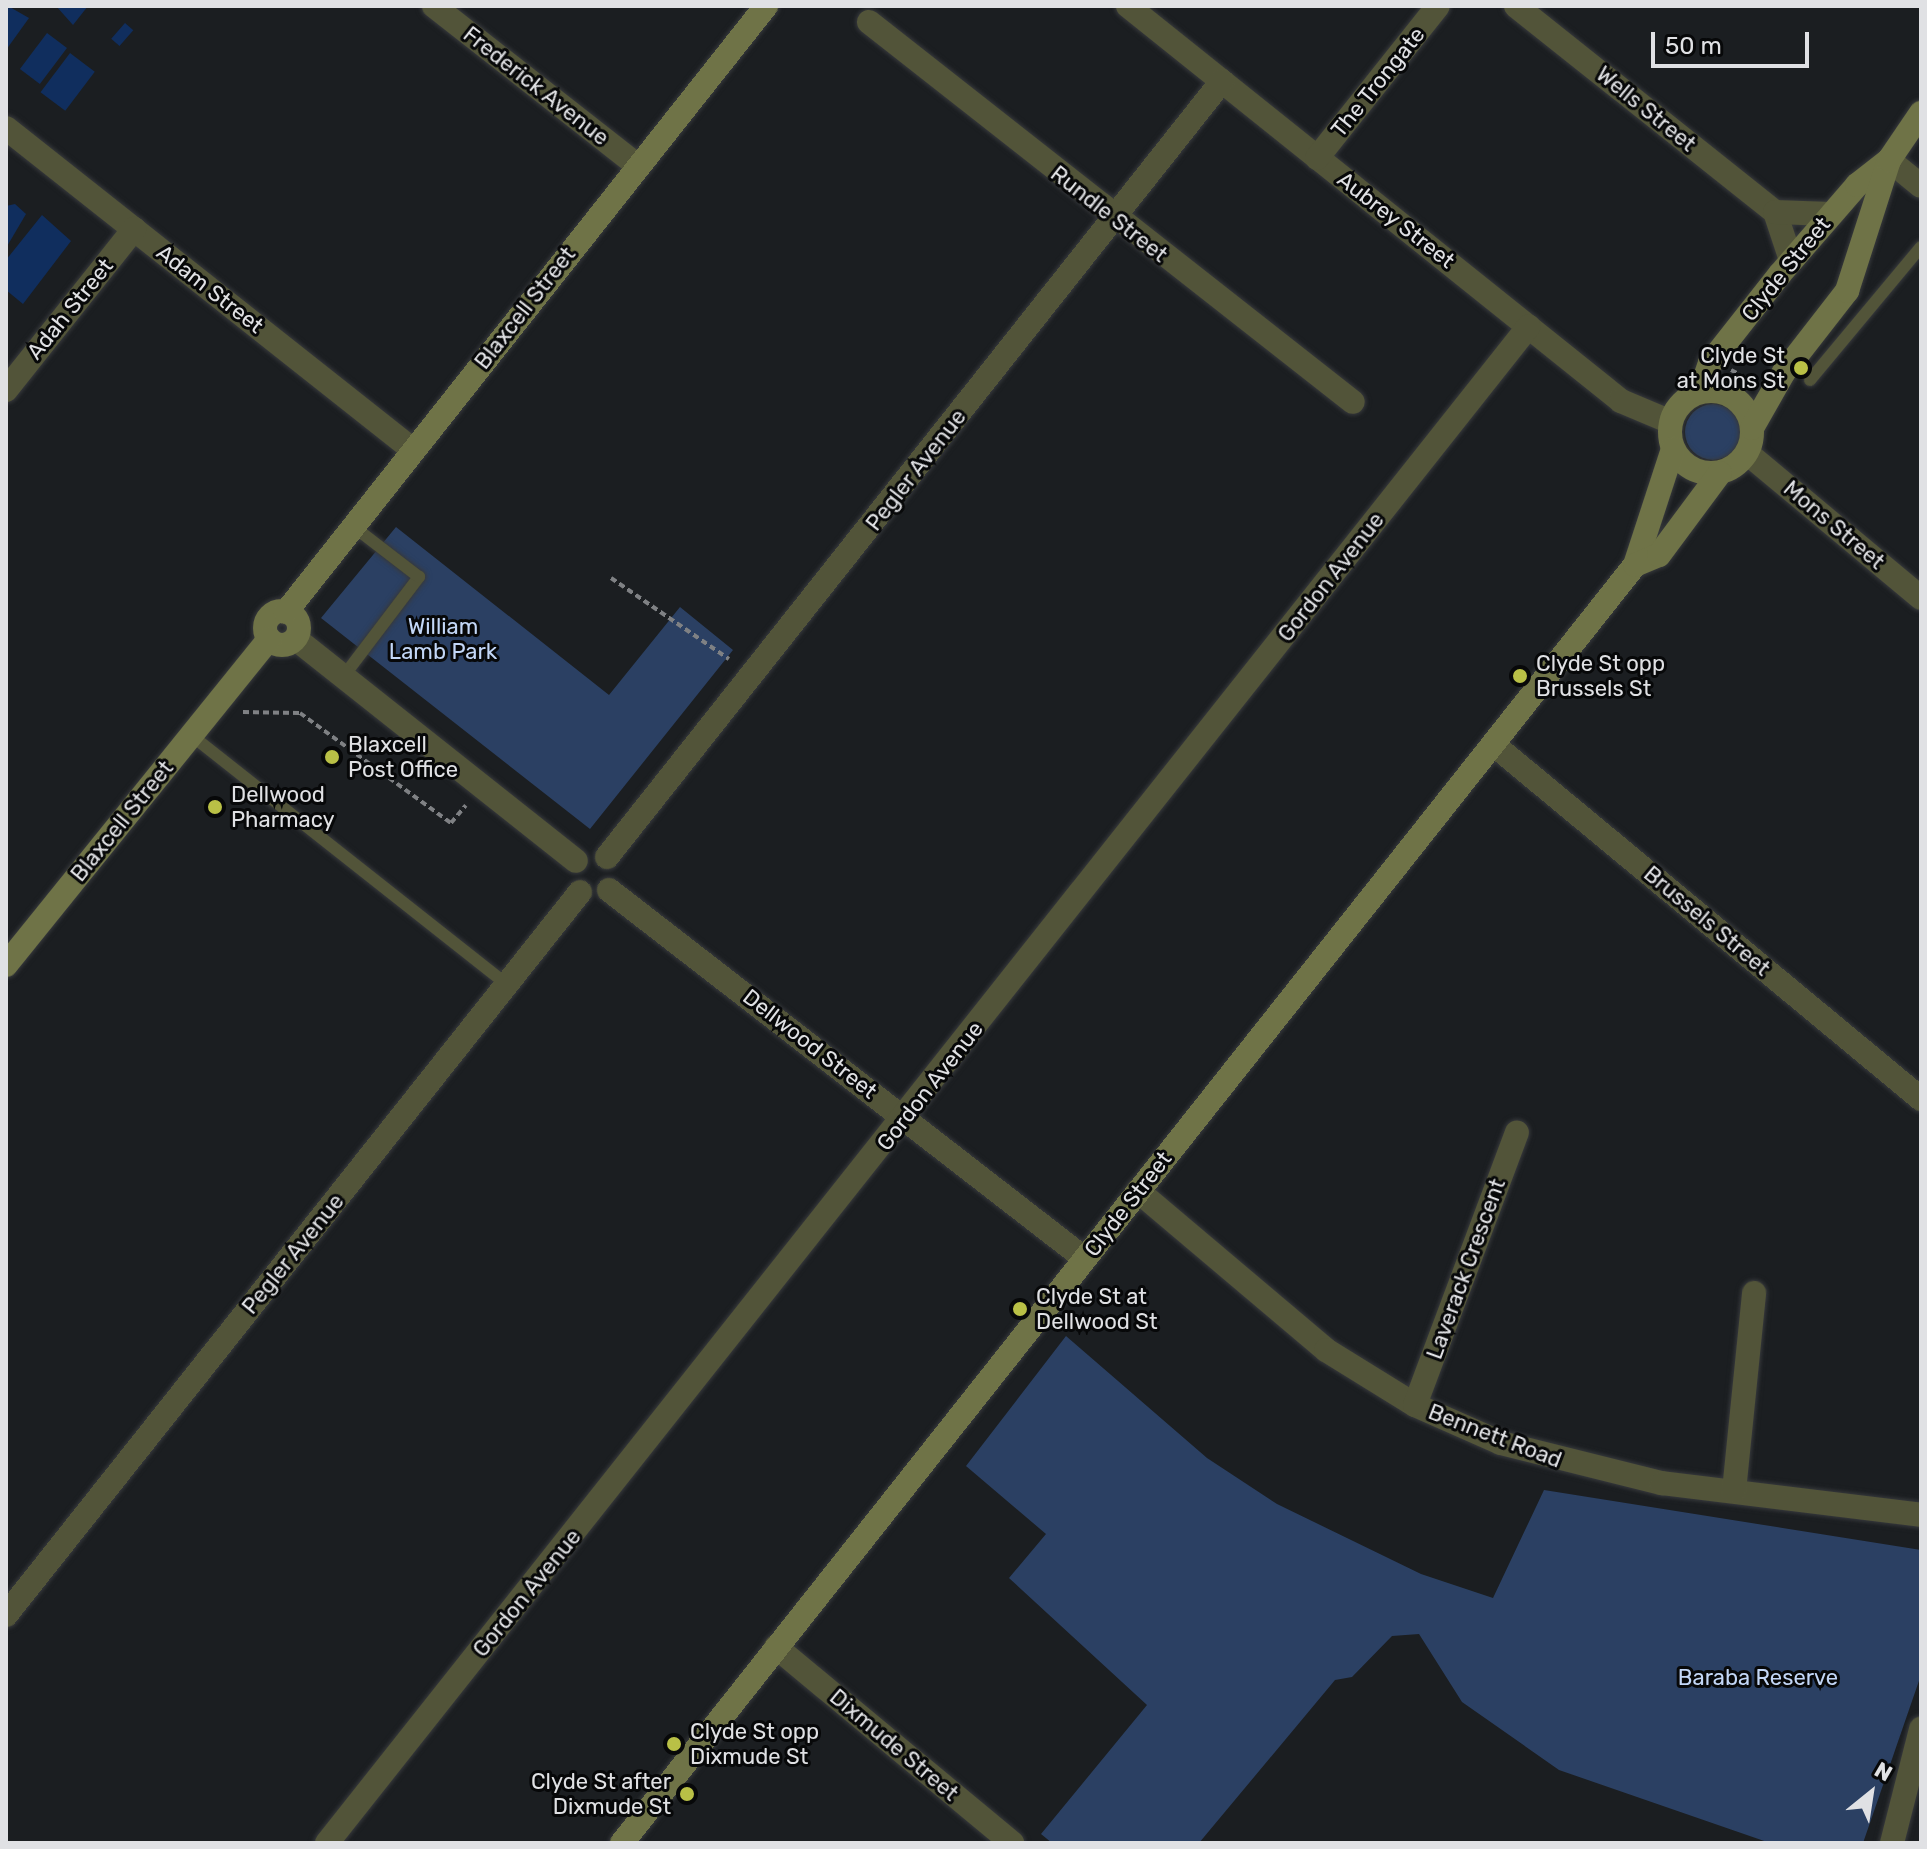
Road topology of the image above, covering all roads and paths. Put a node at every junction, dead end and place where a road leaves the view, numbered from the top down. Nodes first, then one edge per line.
1 (434, 6) edge
2 (766, 6) edge
3 (1128, 6) edge
4 (1438, 6) edge
5 (1516, 6) edge
6 (869, 22) dead end
7 (1222, 81) junction
8 (1921, 113) edge
9 (6, 128) edge
10 (1317, 158) junction
11 (1889, 160) junction
12 (638, 166) junction
13 (1921, 186) edge
14 (1775, 212) junction
15 (1831, 214) junction
16 (1114, 218) junction
17 (134, 229) junction
18 (1921, 247) edge
19 (1791, 260) junction
20 (1529, 326) junction
21 (1725, 368) dead end
22 (1810, 380) dead end
23 (1761, 389) dead end
24 (6, 390) edge
25 (1700, 392) junction
26 (1353, 402) dead end
27 (1671, 422) junction
28 (1752, 428) junction
29 (1673, 449) junction
30 (413, 450) junction
31 (1747, 453) junction
32 (1720, 473) junction
33 (354, 527) junction
34 (1635, 565) junction
35 (611, 578) dead end
36 (1921, 598) edge
37 (286, 612) junction
38 (269, 639) junction
39 (296, 639) junction
40 (729, 659) dead end
41 (343, 677) junction
42 (243, 712) dead end
43 (191, 735) junction
44 (1493, 744) junction
45 (466, 805) dead end
46 (607, 857) junction
47 (576, 861) junction
48 (609, 890) junction
49 (580, 892) junction
50 (6, 965) edge
51 (507, 985) junction
52 (1921, 1099) edge
53 (905, 1118) junction
54 (1517, 1132) dead end
55 (1138, 1191) junction
56 (1085, 1259) junction
57 (1754, 1293) dead end
58 (1415, 1405) junction
59 (1734, 1491) junction
60 (1921, 1515) edge
61 (6, 1615) edge
62 (776, 1647) junction
63 (1921, 1729) edge
64 (327, 1843) edge
65 (622, 1843) edge
66 (1012, 1843) edge
67 (1892, 1843) edge

1 - 12 street, Frederick Avenue
2 - 12 main road, Blaxcell Street
3 - 7 street, Aubrey Street
4 - 10 street, The Trongate
5 - 14 street, Wells Street
6 - 16 street, Rundle Street
7 - 10 street, Aubrey Street
7 - 16 street, Pegler Avenue
8 - 11 main road, Clyde Street
9 - 17 street, Adam Street
10 - 20 street, Aubrey Street
11 - 13 street
11 - 15 main road, Clyde Street
11 - 28 main road, Clyde Street
12 - 30 main road, Blaxcell Street
14 - 15 street
14 - 19 street
15 - 19 main road, Clyde Street
16 - 26 street, Rundle Street
16 - 46 street, Pegler Avenue
17 - 24 street, Adah Street
17 - 30 street, Adam Street
18 - 22 lane
19 - 25 main road, Clyde Street
20 - 27 street, Aubrey Street
20 - 53 street, Gordon Avenue
21 - 23 path
25 - 27 main road
25 - 28 main road
27 - 29 main road
28 - 31 main road
29 - 32 main road
29 - 34 main road, Clyde Street
30 - 33 main road, Blaxcell Street
31 - 32 main road
31 - 36 street, Mons Street
32 - 34 main road, Clyde Street
33 - 37 main road, Blaxcell Street
33 - 41 lane
34 - 44 main road, Clyde Street
35 - 40 path
37 - 38 main road
37 - 39 main road
38 - 39 main road
38 - 43 main road, Blaxcell Street
39 - 41 street
41 - 47 street
42 - 45 path
43 - 50 main road, Blaxcell Street
43 - 51 lane
44 - 52 street, Brussels Street
44 - 55 main road, Clyde Street
46 - 47 street
46 - 48 street
47 - 49 street
48 - 49 street
48 - 53 street, Dellwood Street
49 - 51 street, Pegler Avenue
51 - 61 street, Pegler Avenue
53 - 56 street, Dellwood Street
53 - 64 street, Gordon Avenue
54 - 58 street, Laverack Crescent
55 - 56 main road, Clyde Street
55 - 58 street, Bennett Road
56 - 62 main road, Clyde Street
57 - 59 street
58 - 59 street, Bennett Road
59 - 60 street, Bennett Road
62 - 65 main road, Clyde Street
62 - 66 street, Dixmude Street
63 - 67 street

